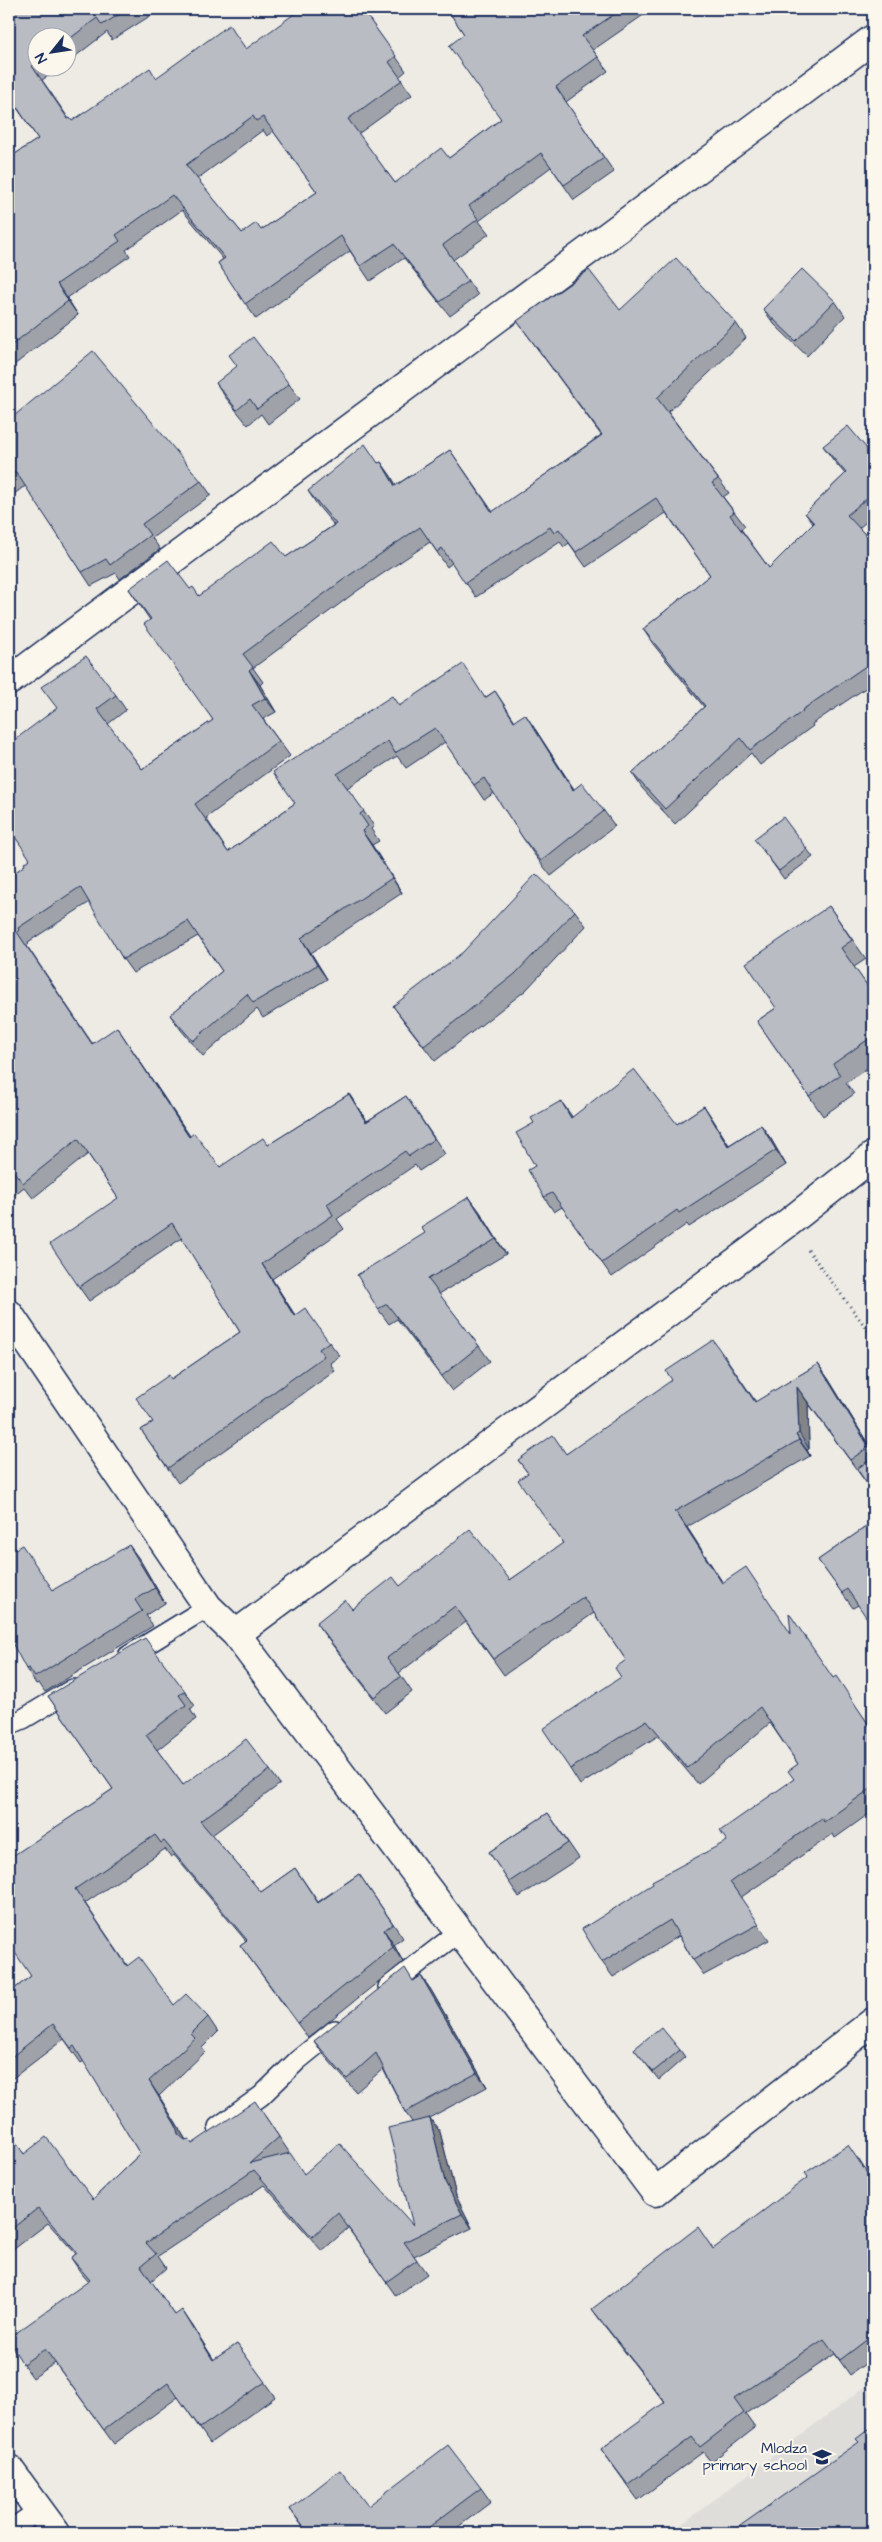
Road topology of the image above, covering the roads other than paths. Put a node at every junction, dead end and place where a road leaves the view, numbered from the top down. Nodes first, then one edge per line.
1 (873, 39) edge
2 (9, 682) edge
3 (873, 1156) edge
4 (9, 1314) edge
5 (208, 1607) junction
6 (236, 1634) junction
7 (116, 1663) edge
8 (91, 1678) edge
9 (9, 1725) edge
10 (460, 1931) junction
11 (377, 1996) edge
12 (348, 2019) edge
13 (873, 2022) edge
14 (205, 2136) edge
15 (9, 2470) edge
16 (39, 2510) junction
17 (9, 2531) edge
18 (56, 2533) edge

1 - 2 street
3 - 6 street
4 - 5 street
5 - 6 street
5 - 7 lane
6 - 10 street
8 - 9 lane
10 - 11 lane
10 - 13 street
12 - 14 lane
15 - 16 street
16 - 17 lane
16 - 18 street

